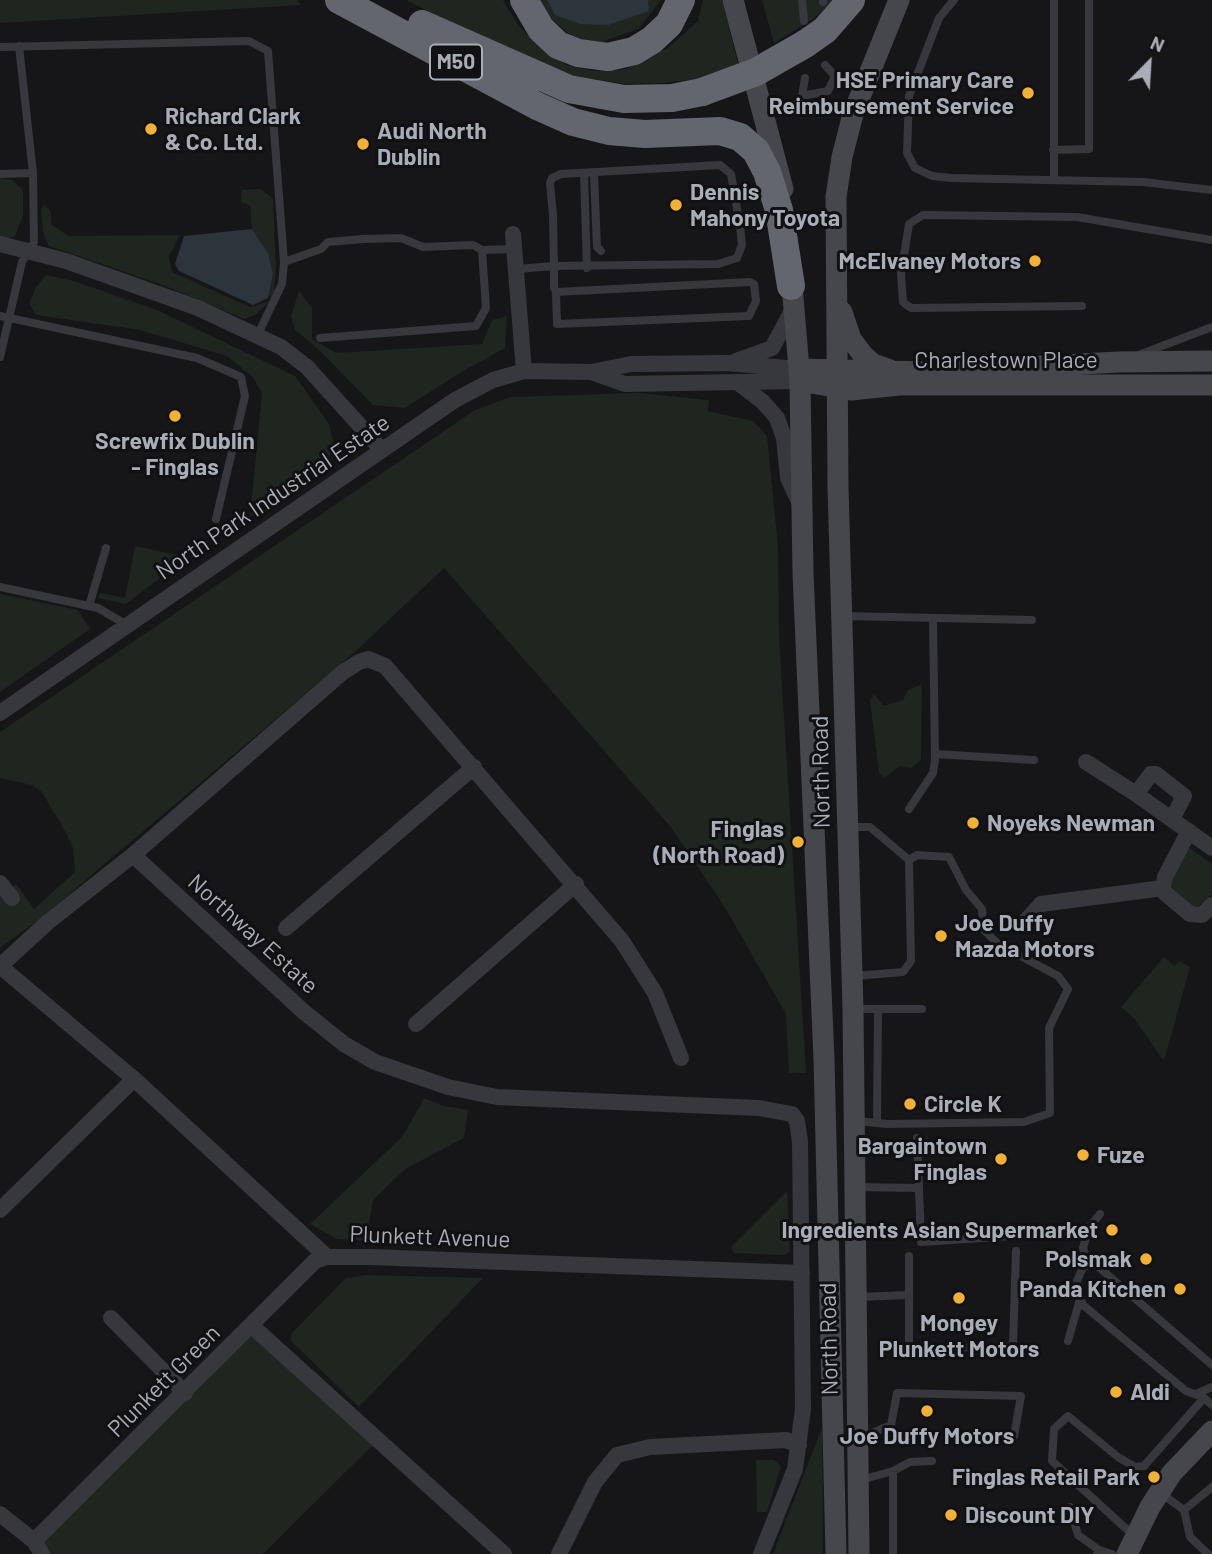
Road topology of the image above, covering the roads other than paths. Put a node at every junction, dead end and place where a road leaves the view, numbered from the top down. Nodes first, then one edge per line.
1 (339, 0) edge
2 (367, 0) edge
3 (524, 0) edge
4 (681, 0) edge
5 (733, 0) edge
6 (802, 0) edge
7 (851, 0) edge
8 (899, 0) edge
9 (954, 0) edge
10 (1054, 0) edge
11 (1089, 0) edge
12 (805, 32) junction
13 (19, 46) junction
14 (0, 47) edge
15 (825, 65) dead end
16 (805, 78) dead end
17 (1054, 150) junction
18 (33, 173) junction
19 (0, 174) edge
20 (584, 174) junction
21 (594, 174) junction
22 (1054, 180) junction
23 (1212, 190) edge
24 (1212, 240) edge
25 (514, 242) joint
26 (0, 244) edge
27 (482, 250) junction
28 (27, 251) junction
29 (601, 251) dead end
30 (284, 262) junction
31 (554, 266) junction
32 (587, 268) junction
33 (516, 269) junction
34 (837, 275) junction
35 (556, 292) junction
36 (792, 297) junction
37 (1082, 306) dead end
38 (4, 317) edge
39 (1212, 327) edge
40 (257, 336) junction
41 (320, 338) dead end
42 (0, 357) edge
43 (1212, 361) edge
44 (1118, 362) junction
45 (727, 363) junction
46 (524, 372) junction
47 (591, 372) junction
48 (926, 372) junction
49 (799, 375) junction
50 (837, 381) junction
51 (737, 382) junction
52 (1212, 385) edge
53 (382, 450) junction
54 (802, 507) junction
55 (216, 519) dead end
56 (106, 548) dead end
57 (0, 587) edge
58 (89, 606) junction
59 (844, 616) junction
60 (933, 618) junction
61 (1032, 620) dead end
62 (127, 625) junction
63 (0, 713) edge
64 (935, 754) junction
65 (1034, 760) dead end
66 (1086, 762) dead end
67 (474, 767) junction
68 (1136, 794) junction
69 (908, 809) dead end
70 (1172, 819) junction
71 (849, 827) junction
72 (1189, 831) junction
73 (1212, 848) edge
74 (133, 855) junction
75 (909, 860) junction
76 (0, 883) edge
77 (576, 884) junction
78 (1163, 888) junction
79 (12, 898) dead end
80 (1212, 905) edge
81 (1023, 924) dead end
82 (286, 928) dead end
83 (0, 966) edge
84 (852, 976) junction
85 (853, 1009) junction
86 (878, 1009) junction
87 (922, 1009) dead end
88 (416, 1024) dead end
89 (681, 1058) dead end
90 (134, 1079) junction
91 (854, 1120) junction
92 (877, 1123) junction
93 (917, 1138) dead end
94 (854, 1187) junction
95 (919, 1188) junction
96 (0, 1210) edge
97 (1100, 1214) dead end
98 (1072, 1233) dead end
99 (1016, 1251) dead end
100 (909, 1256) dead end
101 (327, 1257) junction
102 (1088, 1264) junction
103 (802, 1273) junction
104 (909, 1295) junction
105 (854, 1297) junction
106 (1080, 1298) junction
107 (111, 1318) dead end
108 (252, 1326) junction
109 (1069, 1341) dead end
110 (1212, 1365) edge
111 (1212, 1387) edge
112 (185, 1393) junction
113 (1194, 1394) junction
114 (1205, 1398) junction
115 (1212, 1405) edge
116 (972, 1435) dead end
117 (858, 1439) junction
118 (1209, 1439) edge
119 (799, 1445) junction
120 (932, 1461) dead end
121 (893, 1471) junction
122 (858, 1480) junction
123 (1212, 1487) edge
124 (1160, 1492) junction
125 (1070, 1507) dead end
126 (1184, 1510) junction
127 (0, 1514) edge
128 (1131, 1545) edge
129 (38, 1548) edge
130 (1098, 1552) edge
131 (504, 1554) edge
132 (559, 1554) edge
133 (761, 1554) edge
134 (836, 1554) edge
135 (859, 1554) edge
136 (893, 1554) edge
137 (1112, 1554) edge
138 (1208, 1554) edge

1 - 36 highway, M50
2 - 12 highway, M50, bridge
3 - 4 highway
5 - 36 main road, North Road
6 - 12 lane
7 - 12 highway
8 - 34 main road, North Road
9 - 22 lane
10 - 17 lane
11 - 17 lane
13 - 14 lane
13 - 18 lane
13 - 30 lane
15 - 16 lane
17 - 22 lane
18 - 19 lane
18 - 28 lane
20 - 21 lane
20 - 31 lane
20 - 32 lane
21 - 29 lane
21 - 32 lane
22 - 23 lane
24 - 37 lane
25 - 27 lane
25 - 33 street
26 - 28 street
27 - 30 lane
27 - 41 lane
28 - 38 lane
28 - 40 street
30 - 40 lane
31 - 32 lane
31 - 33 lane
31 - 35 lane
33 - 46 street
34 - 48 main road
34 - 50 main road, North Road
35 - 35 lane
36 - 45 street, North Road
36 - 49 main road, North Road
38 - 42 lane
38 - 55 lane
39 - 44 lane
40 - 53 street
43 - 44 main road, Charlestown Place
44 - 48 main road, Charlestown Place
45 - 47 street, North Park Industrial Estate
45 - 49 street, North Park Industrial Estate
46 - 47 street, North Park Industrial Estate
46 - 53 street, North Park Industrial Estate
47 - 51 street, North Park Industrial Estate
48 - 50 main road, Charlestown Place
49 - 50 main road
49 - 51 street, North Park Industrial Estate
49 - 54 main road, North Road
50 - 52 main road, Charlestown Place
50 - 59 main road, North Road
51 - 54 street
53 - 62 street, North Park Industrial Estate
54 - 134 main road, North Road
56 - 58 lane
57 - 58 lane
58 - 62 lane
59 - 60 lane
59 - 71 main road, North Road
60 - 61 lane
60 - 64 lane
62 - 63 street, North Park Industrial Estate
64 - 65 lane
64 - 69 lane
66 - 68 street
67 - 74 street
67 - 77 street
67 - 82 street, Northway Estate
68 - 70 street
68 - 70 street
70 - 72 street
71 - 75 lane
71 - 84 main road, North Road
72 - 73 street
72 - 78 street
74 - 83 street
74 - 103 street, Northway Estate
75 - 84 lane
75 - 92 lane
76 - 79 street
77 - 88 street
77 - 89 street
78 - 80 street
78 - 81 street
83 - 90 street, Plunkett Avenue
84 - 85 main road, North Road
85 - 86 lane
85 - 91 main road, North Road
86 - 87 lane
86 - 92 lane
90 - 96 street
90 - 101 street, Plunkett Avenue
91 - 92 lane
91 - 94 main road, North Road
93 - 95 lane
94 - 95 lane
94 - 105 main road, North Road
95 - 98 lane
97 - 102 lane
99 - 104 lane
100 - 104 lane
101 - 103 street, Plunkett Avenue
101 - 108 street, Plunkett Green
102 - 106 lane
102 - 110 lane
103 - 119 street
104 - 105 lane
105 - 117 main road, North Road
106 - 109 lane
106 - 113 lane
107 - 112 street
108 - 112 street, Plunkett Green
108 - 131 street
111 - 113 lane
112 - 129 street, Plunkett Green
113 - 114 lane
114 - 115 lane
114 - 128 lane
116 - 117 lane
117 - 122 main road, North Road
118 - 124 main road
119 - 132 street
119 - 133 street
120 - 121 lane
121 - 122 lane
121 - 136 lane
122 - 135 main road, North Road
123 - 126 lane
124 - 126 lane
124 - 128 main road
125 - 130 lane
126 - 138 lane
127 - 129 street
130 - 137 lane

